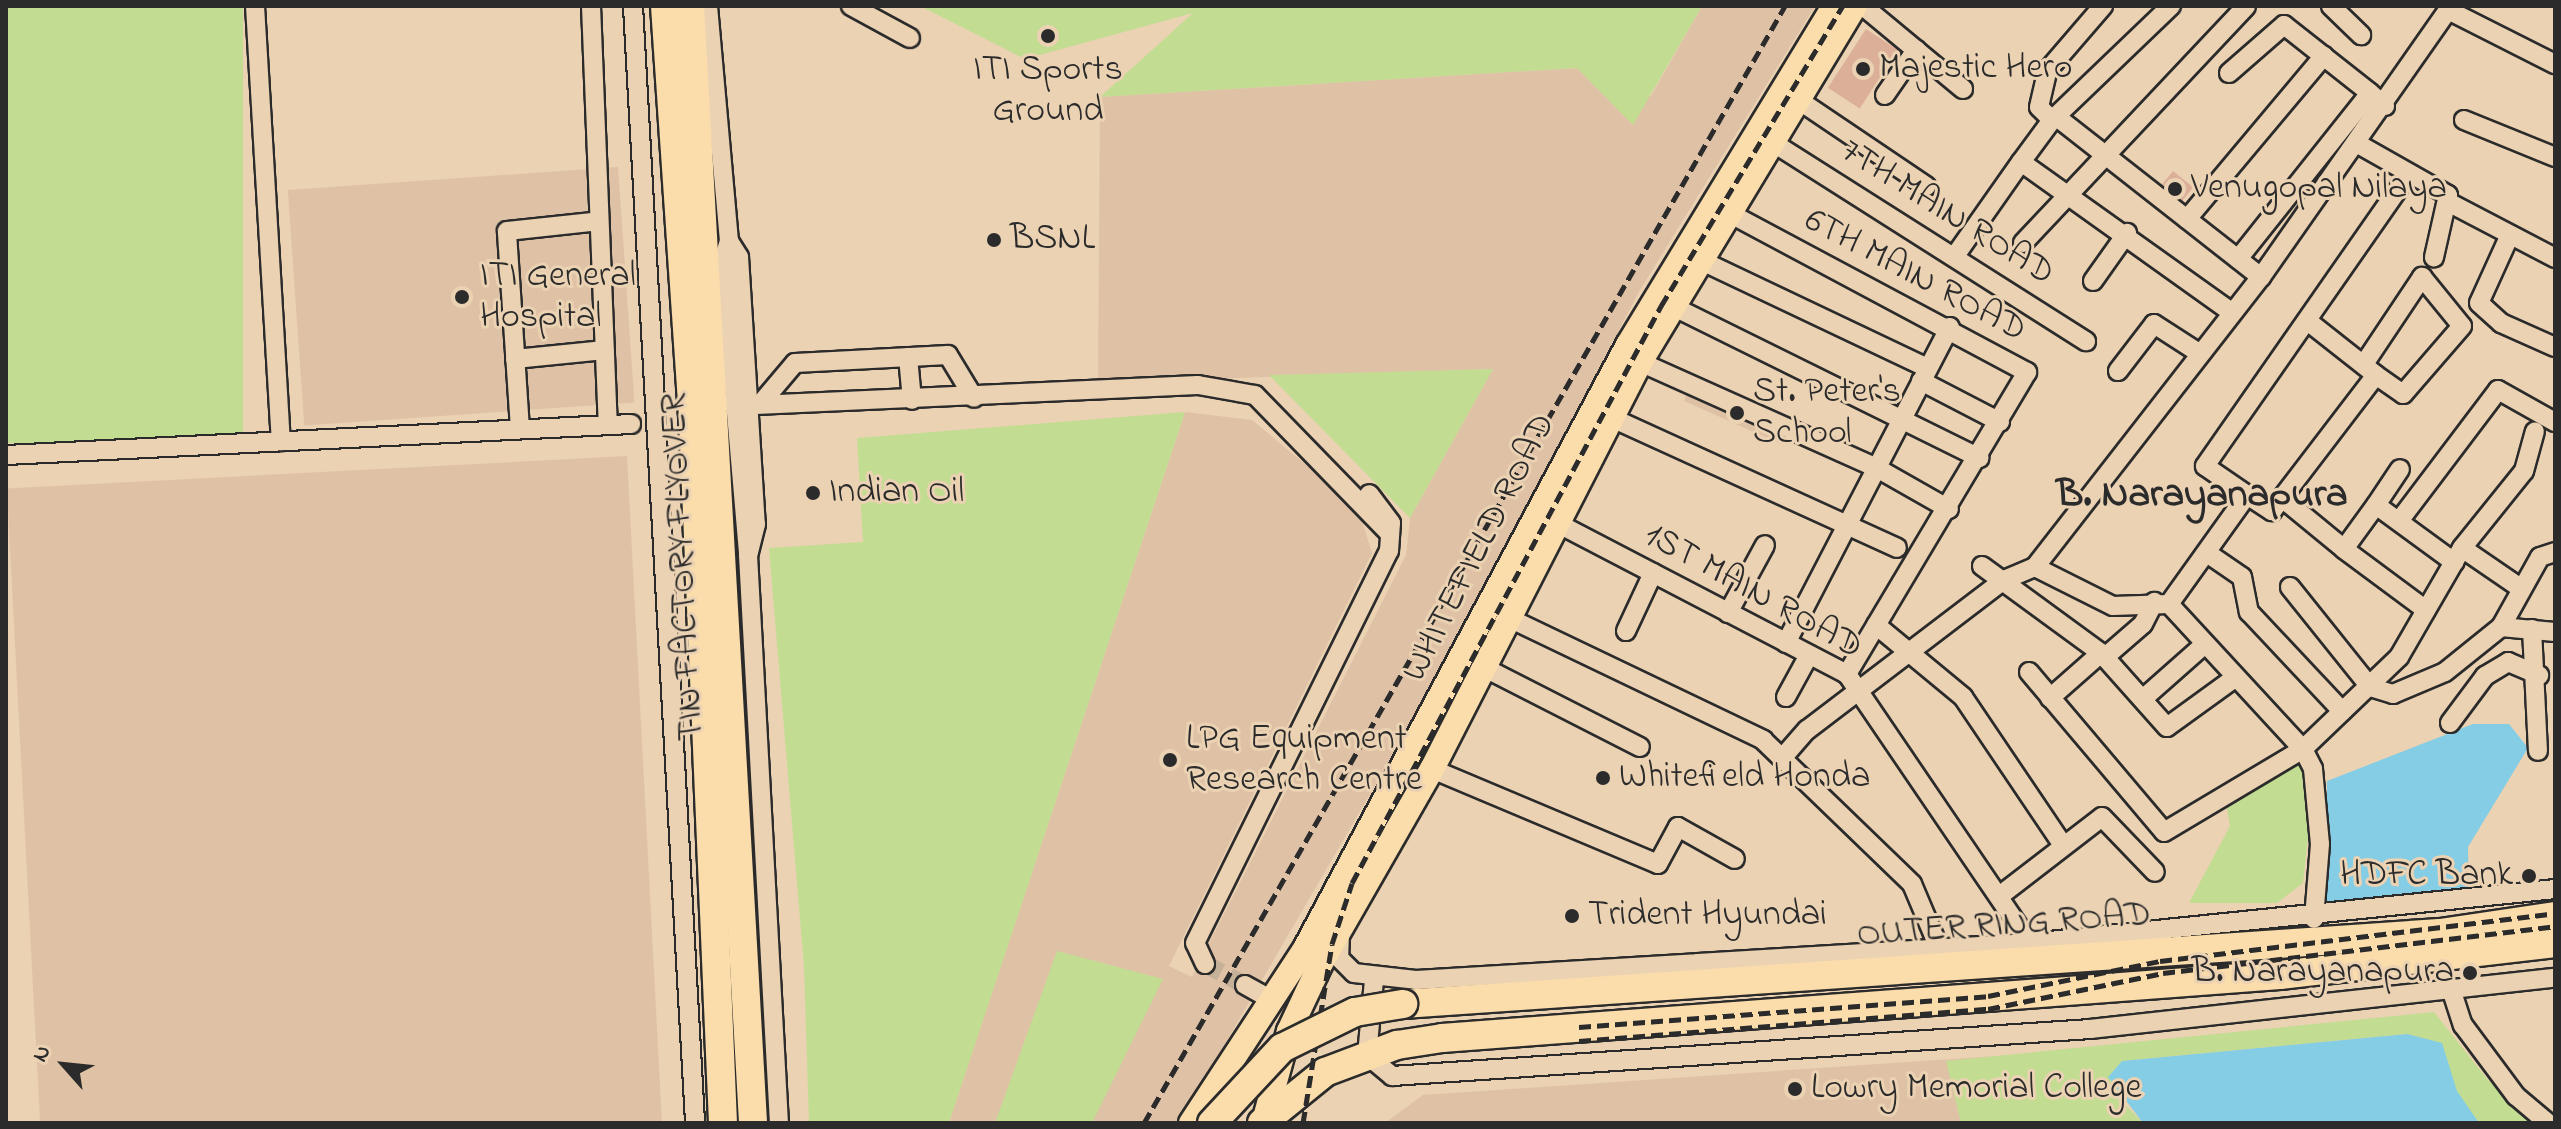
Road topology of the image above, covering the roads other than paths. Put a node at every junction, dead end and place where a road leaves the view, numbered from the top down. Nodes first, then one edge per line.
1 (255, 6) edge
2 (591, 6) edge
3 (633, 6) edge
4 (665, 6) edge
5 (690, 6) edge
6 (708, 6) edge
7 (851, 6) edge
8 (1834, 6) edge
9 (1855, 6) edge
10 (1863, 6) edge
11 (2103, 6) edge
12 (2171, 6) edge
13 (2246, 6) edge
14 (2331, 6) edge
15 (2449, 8) edge
16 (2361, 35) dead end
17 (910, 38) dead end
18 (1916, 50) junction
19 (2324, 56) junction
20 (2555, 64) edge
21 (2229, 73) dead end
22 (1963, 89) dead end
23 (2370, 93) junction
24 (1885, 95) dead end
25 (1797, 99) junction
26 (2385, 106) junction
27 (2055, 119) junction
28 (2464, 120) dead end
29 (1772, 142) junction
30 (2358, 144) junction
31 (2555, 157) edge
32 (2105, 158) junction
33 (2021, 162) junction
34 (2408, 175) junction
35 (1926, 186) dead end
36 (2072, 196) junction
37 (2448, 202) junction
38 (1729, 213) junction
39 (2187, 219) junction
40 (591, 222) dead end
41 (2127, 233) junction
42 (2509, 237) junction
43 (2023, 243) dead end
44 (1957, 253) junction
45 (2434, 257) dead end
46 (2555, 258) edge
47 (2238, 259) junction
48 (1700, 260) junction
49 (2261, 277) junction
50 (2093, 281) dead end
51 (1664, 302) junction
52 (2231, 312) junction
53 (2309, 322) junction
54 (1950, 327) junction
55 (2086, 341) dead end
56 (2555, 347) edge
57 (605, 350) junction
58 (2199, 353) junction
59 (908, 357) junction
60 (515, 359) junction
61 (1640, 362) junction
62 (2370, 370) junction
63 (2118, 371) dead end
64 (1924, 374) junction
65 (974, 398) junction
66 (912, 400) junction
67 (748, 404) junction
68 (1612, 418) junction
69 (1901, 420) junction
70 (2000, 422) junction
71 (2555, 422) edge
72 (631, 424) dead end
73 (608, 425) junction
74 (520, 429) junction
75 (2535, 431) dead end
76 (281, 441) junction
77 (6, 455) edge
78 (1980, 458) junction
79 (1875, 467) junction
80 (2400, 469) dead end
81 (2247, 495) junction
82 (2282, 498) junction
83 (2376, 505) junction
84 (1949, 509) junction
85 (2399, 521) junction
86 (1555, 522) junction
87 (1850, 524) junction
88 (1765, 545) dead end
89 (1897, 548) dead end
90 (2344, 549) junction
91 (2555, 552) edge
92 (2207, 553) junction
93 (2458, 555) junction
94 (1982, 566) dead end
95 (2035, 567) junction
96 (1653, 573) junction
97 (2004, 580) junction
98 (2290, 587) dead end
99 (2519, 587) junction
100 (2162, 603) junction
101 (1360, 607) junction
102 (2426, 610) junction
103 (1728, 613) junction
104 (1511, 619) junction
105 (1876, 625) junction
106 (2501, 627) junction
107 (2532, 629) junction
108 (1626, 631) dead end
109 (2555, 632) edge
110 (1786, 643) junction
111 (2205, 644) junction
112 (1913, 651) junction
113 (1809, 655) junction
114 (2103, 655) junction
115 (1483, 667) junction
116 (2029, 672) dead end
117 (1847, 674) junction
118 (2539, 675) junction
119 (2236, 677) junction
120 (2370, 687) junction
121 (1865, 692) junction
122 (1786, 697) dead end
123 (2145, 697) junction
124 (2050, 698) junction
125 (2342, 711) junction
126 (2450, 723) dead end
127 (1640, 747) dead end
128 (2303, 749) junction
129 (2538, 751) dead end
130 (1784, 756) junction
131 (1432, 769) junction
132 (2063, 845) junction
133 (1735, 859) dead end
134 (2155, 872) dead end
135 (2555, 889) edge
136 (2002, 894) junction
137 (2555, 916) edge
138 (2314, 919) junction
139 (1341, 925) junction
140 (2030, 943) junction
141 (2555, 943) edge
142 (1939, 948) junction
143 (2555, 978) edge
144 (1374, 980) junction
145 (1245, 985) tunnel mouth
146 (2453, 995) junction
147 (1270, 999) junction
148 (1367, 1055) junction
149 (1264, 1121) edge
150 (695, 1123) edge
151 (723, 1123) edge
152 (753, 1123) edge
153 (779, 1123) edge
154 (1191, 1123) edge
155 (1212, 1123) edge
156 (2548, 1123) edge

1 - 76 street
2 - 57 street
3 - 150 street
4 - 151 highway, TIN FACTORY FLYOVER
5 - 152 highway, TIN FACTORY FLYOVER
6 - 67 street
7 - 17 street
8 - 51 main road, WHITEFIELD ROAD
9 - 25 main road, WHITEFIELD ROAD
10 - 18 street
11 - 27 street
12 - 27 street
13 - 32 street
14 - 16 street
15 - 20 street
15 - 26 street
18 - 22 street
18 - 24 street
19 - 21 street
19 - 23 street
19 - 39 street
23 - 26 street
23 - 47 street
25 - 29 main road, WHITEFIELD ROAD
25 - 35 street
26 - 30 street
27 - 32 street
27 - 33 street
28 - 31 street
29 - 38 main road, WHITEFIELD ROAD
29 - 44 street, 7TH MAIN ROAD
30 - 34 street
30 - 49 street
32 - 36 street
32 - 39 street
33 - 36 street
33 - 44 street
34 - 37 street
34 - 53 street
36 - 41 street
36 - 43 street
37 - 42 street
37 - 45 street
38 - 48 main road, WHITEFIELD ROAD
38 - 54 street, 6TH MAIN ROAD
39 - 47 street
40 - 60 street
41 - 50 street
41 - 52 street
42 - 46 street
42 - 56 street
44 - 55 street, 7TH MAIN ROAD
47 - 49 street
48 - 51 main road, WHITEFIELD ROAD
48 - 64 street
49 - 52 street
51 - 61 main road, WHITEFIELD ROAD
51 - 69 street
51 - 147 main road, WHITEFIELD ROAD
52 - 58 street
53 - 62 street
53 - 81 street
54 - 64 street
54 - 70 street, 6TH MAIN ROAD
57 - 60 street
57 - 73 street
58 - 63 street
58 - 95 street
59 - 65 street
59 - 66 street
59 - 67 street
60 - 74 street
61 - 68 main road, WHITEFIELD ROAD
61 - 79 street
62 - 62 street
62 - 82 street
64 - 69 street
64 - 70 street
65 - 66 street
65 - 101 street
66 - 67 street
67 - 153 street
68 - 86 main road, WHITEFIELD ROAD
68 - 87 street
69 - 78 street
69 - 79 street
70 - 78 street, 6TH MAIN ROAD
71 - 85 street
72 - 73 street
73 - 74 street
74 - 76 street
75 - 93 street
76 - 77 street
78 - 84 street, 6TH MAIN ROAD
79 - 84 street
79 - 87 street
80 - 83 street
81 - 82 street
81 - 92 street
82 - 90 street
83 - 85 street
83 - 90 street
84 - 105 street, 6TH MAIN ROAD
85 - 93 street
86 - 96 street, 1ST MAIN ROAD
86 - 104 main road, WHITEFIELD ROAD
87 - 89 street
87 - 110 street
88 - 103 street
90 - 102 street
91 - 99 street
92 - 100 street
92 - 125 street
93 - 99 street
93 - 102 street
94 - 97 street
95 - 97 street
95 - 100 street
96 - 103 street, 1ST MAIN ROAD
96 - 108 street
97 - 112 street
97 - 114 street
98 - 120 street
99 - 106 street
100 - 111 street
100 - 114 street
101 - 101 street
102 - 120 street
103 - 110 street, 1ST MAIN ROAD
104 - 115 main road, WHITEFIELD ROAD
104 - 130 street
105 - 112 street
105 - 117 street, 6TH MAIN ROAD
106 - 107 street
106 - 120 street
107 - 109 street
107 - 118 street
110 - 113 street, 1ST MAIN ROAD
111 - 119 street
111 - 123 street
112 - 121 street
112 - 132 street
113 - 117 street, 1ST MAIN ROAD
113 - 122 street
114 - 123 street
114 - 124 street
115 - 127 street
115 - 131 main road, WHITEFIELD ROAD
116 - 124 street
117 - 121 street, 1ST MAIN ROAD
118 - 126 street
118 - 129 street
119 - 123 street
119 - 128 street
120 - 125 street
121 - 130 street
121 - 136 street, 1ST MAIN ROAD
124 - 128 street
125 - 128 street
128 - 138 street
130 - 142 street
131 - 133 street
131 - 139 main road, WHITEFIELD ROAD
132 - 134 street
132 - 136 street
135 - 138 street
136 - 140 street, 1ST MAIN ROAD
137 - 155 highway, OUTER RING ROAD, bridge
138 - 140 street
139 - 144 street
139 - 149 main road, WHITEFIELD ROAD
140 - 142 street
141 - 148 highway, OUTER RING ROAD
142 - 144 street
143 - 146 street
144 - 148 street
145 - 147 street
146 - 148 street
146 - 156 street
147 - 154 main road, WHITEFIELD ROAD
148 - 149 highway, OUTER RING ROAD

